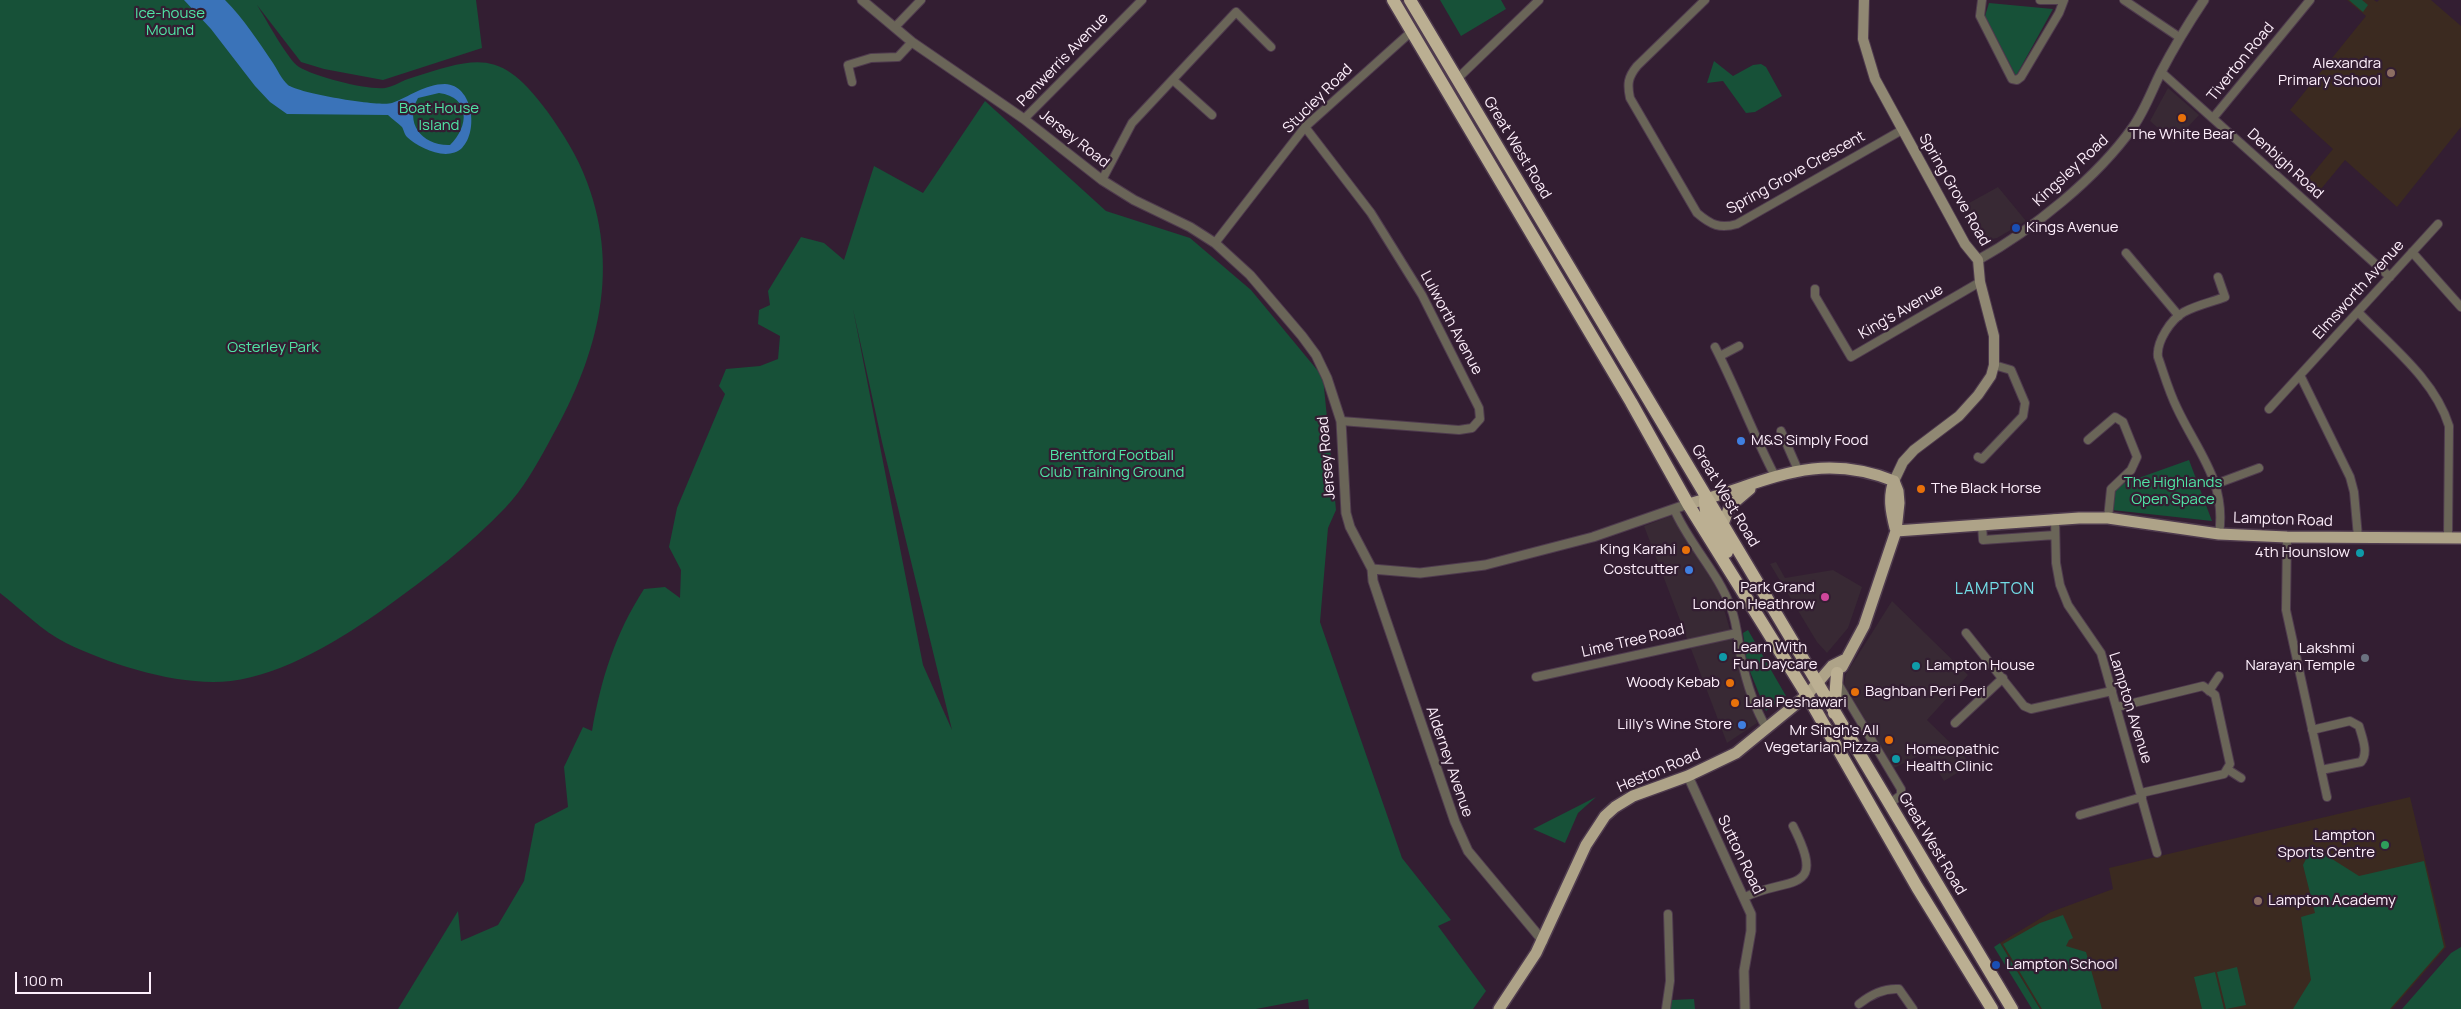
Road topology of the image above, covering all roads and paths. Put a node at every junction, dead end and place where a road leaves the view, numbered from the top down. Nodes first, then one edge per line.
1 (862, 0) edge
2 (921, 0) edge
3 (1142, 0) edge
4 (1393, 0) edge
5 (1410, 0) edge
6 (1539, 0) edge
7 (1705, 0) edge
8 (1864, 0) edge
9 (1982, 0) edge
10 (2040, 0) edge
11 (2062, 0) edge
12 (2124, 0) edge
13 (2204, 0) edge
14 (2310, 0) edge
15 (895, 27) junction
16 (1412, 30) junction
17 (2180, 37) junction
18 (912, 42) junction
19 (1271, 47) dead end
20 (848, 65) junction
21 (839, 67) dead end
22 (2161, 72) junction
23 (1457, 79) junction
24 (1173, 80) junction
25 (852, 82) dead end
26 (1212, 115) dead end
27 (2213, 118) junction
28 (1024, 119) junction
29 (1305, 127) junction
30 (1902, 130) junction
31 (1102, 180) junction
32 (2438, 224) dead end
33 (1215, 242) junction
34 (2412, 252) junction
35 (2126, 253) dead end
36 (1978, 260) junction
37 (2218, 277) dead end
38 (2390, 277) junction
39 (1980, 282) junction
40 (1815, 288) dead end
41 (2461, 307) edge
42 (2358, 312) junction
43 (2179, 316) junction
44 (1739, 346) dead end
45 (1715, 347) dead end
46 (1720, 356) junction
47 (1994, 365) junction
48 (2300, 375) junction
49 (2269, 409) dead end
50 (1341, 421) junction
51 (1781, 431) dead end
52 (2088, 440) dead end
53 (1978, 457) dead end
54 (2259, 468) dead end
55 (1798, 470) junction
56 (1775, 476) junction
57 (1894, 481) junction
58 (2216, 484) junction
59 (1755, 485) junction
60 (1707, 500) junction
61 (1688, 504) junction
62 (1674, 508) junction
63 (2055, 518) junction
64 (2108, 518) junction
65 (1723, 524) junction
66 (1982, 525) junction
67 (1896, 531) junction
68 (2219, 534) junction
69 (2055, 535) junction
70 (2287, 537) junction
71 (2358, 537) junction
72 (2448, 538) junction
73 (2461, 538) edge
74 (1372, 569) junction
75 (1735, 581) junction
76 (1724, 591) junction
77 (1737, 633) junction
78 (1966, 633) dead end
79 (1844, 660) junction
80 (2219, 676) dead end
81 (1536, 677) dead end
82 (1837, 677) junction
83 (2003, 678) junction
84 (1818, 685) junction
85 (2209, 690) junction
86 (2112, 691) junction
87 (1807, 695) junction
88 (2117, 707) junction
89 (1834, 713) junction
90 (1955, 723) dead end
91 (1766, 728) junction
92 (2312, 730) junction
93 (2227, 769) junction
94 (2321, 770) junction
95 (1688, 776) junction
96 (2241, 778) dead end
97 (2142, 795) junction
98 (2327, 797) dead end
99 (1894, 801) junction
100 (2080, 815) dead end
101 (1793, 826) dead end
102 (2157, 853) dead end
103 (1745, 897) junction
104 (1668, 914) dead end
105 (1543, 942) junction
106 (1859, 1004) dead end
107 (1499, 1009) edge
108 (1666, 1009) edge
109 (1745, 1009) edge
110 (1913, 1009) edge
111 (1992, 1009) edge
112 (2012, 1009) edge

1 - 15 street, Jersey Road
2 - 15 street
3 - 28 street, Penwerris Avenue
4 - 16 highway, Great West Road
5 - 23 highway, Great West Road
6 - 23 street
7 - 30 street, Spring Grove Crescent
8 - 30 main road, Spring Grove Road
9 - 11 street
10 - 11 street
12 - 17 street
13 - 17 street, Kingsley Road
14 - 27 street, Tiverton Road
15 - 18 street, Jersey Road
16 - 29 street, Stucley Road
16 - 61 highway, Great West Road
17 - 22 street, Kingsley Road
18 - 20 street
18 - 28 street, Jersey Road
19 - 24 street
20 - 21 street
20 - 25 street
22 - 27 street, Denbigh Road
22 - 36 street, Kingsley Road
23 - 60 highway, Great West Road
24 - 26 street
24 - 31 street
27 - 38 street, Denbigh Road
28 - 31 street, Jersey Road
29 - 33 street, Stucley Road
29 - 50 street, Lulworth Avenue
30 - 36 main road, Spring Grove Road
31 - 33 street, Jersey Road
32 - 34 street, Elmsworth Avenue
33 - 50 street, Jersey Road
34 - 38 street, Elmsworth Avenue
34 - 41 street
35 - 43 street
36 - 39 main road, Spring Grove Road
37 - 43 street
38 - 42 street, Elmsworth Avenue
39 - 40 street, King's Avenue
39 - 47 main road, Spring Grove Road
42 - 48 street, Elmsworth Avenue
42 - 72 street
43 - 58 street
44 - 46 street
45 - 46 street
46 - 56 street
47 - 53 street
47 - 57 main road, Spring Grove Road
48 - 49 street, Elmsworth Avenue
48 - 71 street
50 - 74 street, Jersey Road
51 - 55 street
52 - 64 street
54 - 58 street
55 - 56 main road
55 - 57 main road
56 - 59 main road
57 - 67 main road
58 - 68 street
59 - 60 main road
59 - 65 main road
60 - 61 main road
60 - 65 highway, Great West Road
60 - 75 highway
61 - 62 street
61 - 75 highway, Great West Road
62 - 74 street
62 - 76 street
63 - 64 main road, Lampton Road
63 - 66 main road, Lampton Road
63 - 69 street, Lampton Avenue
64 - 68 main road, Lampton Road
65 - 84 highway, Great West Road
66 - 67 main road, Lampton Road
66 - 69 street
67 - 79 main road
68 - 70 main road, Lampton Road
69 - 86 street, Lampton Avenue
70 - 71 main road, Lampton Road
70 - 92 street
71 - 72 main road, Lampton Road
72 - 73 main road, Lampton Road
74 - 105 street, Alderney Avenue
75 - 76 street
75 - 87 highway, Great West Road
76 - 77 street
77 - 81 street, Lime Tree Road
77 - 91 street
78 - 83 street
79 - 82 main road
79 - 84 main road
80 - 85 street
82 - 84 main road
82 - 89 highway
82 - 99 street, Great West Road
83 - 86 street
83 - 90 street
84 - 87 main road, Heston Road
84 - 89 highway, Great West Road
85 - 88 street
85 - 93 street
86 - 88 street, Lampton Avenue
87 - 91 main road, Heston Road
87 - 111 highway, Great West Road
88 - 97 street, Lampton Avenue
89 - 99 highway, Great West Road
91 - 95 main road, Heston Road
92 - 94 street
92 - 94 street
93 - 96 street
93 - 97 street
94 - 98 street
95 - 103 street, Sutton Road
95 - 105 main road, Heston Road
97 - 100 street
97 - 102 street, Lampton Avenue
99 - 112 highway, Great West Road
101 - 103 street
103 - 109 street, Sutton Road
104 - 108 street
105 - 107 main road, Heston Road
106 - 110 street

